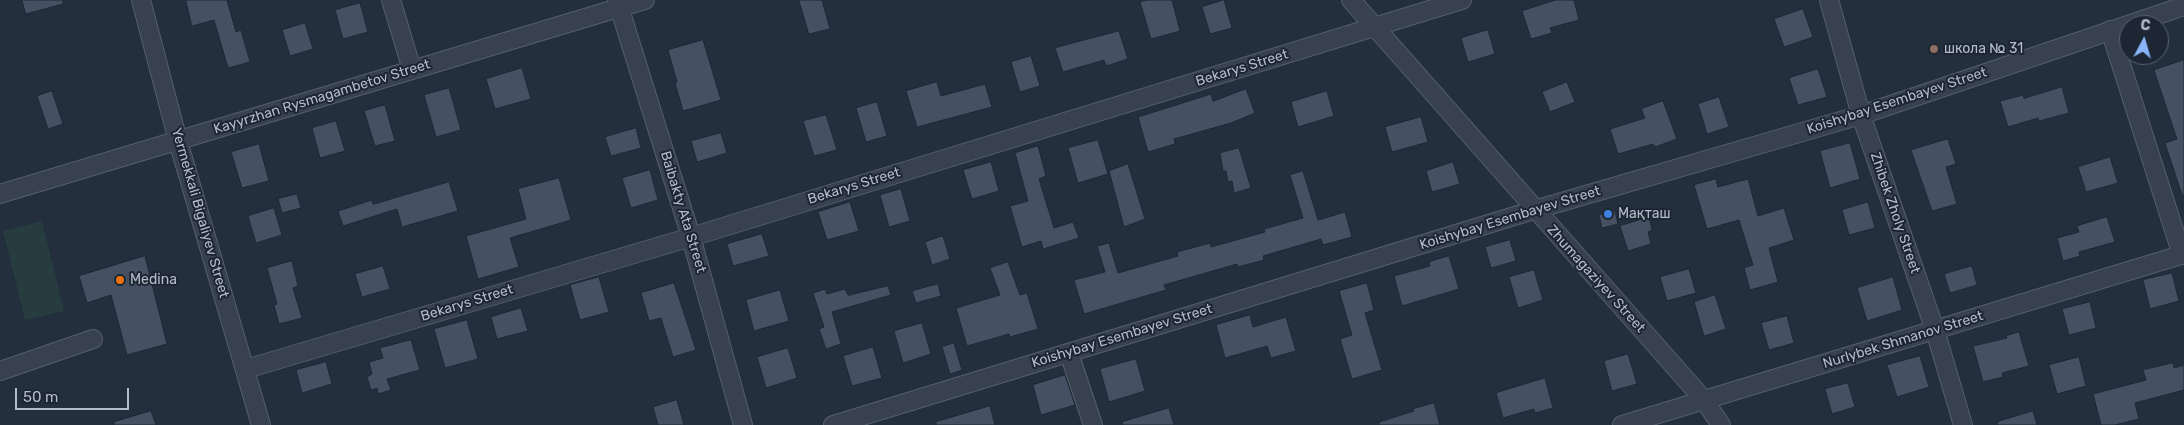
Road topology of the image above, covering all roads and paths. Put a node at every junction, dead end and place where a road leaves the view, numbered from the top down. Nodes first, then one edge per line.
1 (141, 0) edge
2 (391, 0) edge
3 (645, 0) edge
4 (1351, 0) edge
5 (1462, 0) edge
6 (1829, 0) edge
7 (619, 4) edge
8 (2184, 6) edge
9 (1374, 27) junction
10 (2110, 30) junction
11 (412, 70) junction
12 (1861, 115) junction
13 (178, 140) junction
14 (0, 194) edge
15 (1534, 210) junction
16 (691, 237) junction
17 (2183, 255) edge
18 (1935, 330) junction
19 (93, 339) dead end
20 (1069, 353) junction
21 (246, 369) junction
22 (0, 371) edge
23 (1704, 400) junction
24 (261, 425) edge
25 (743, 425) edge
26 (833, 425) edge
27 (1094, 425) edge
28 (1622, 425) edge
29 (1721, 425) edge
30 (1964, 425) edge

1 - 13 street, Yermekkali Bigaliyev Street
2 - 11 street
3 - 7 street, Kayyrzhan Rysmagambetov Street
4 - 9 street, Zhumagaziyev Street
5 - 9 street, Bekarys Street
6 - 12 street, Zhibek Zholy Street
7 - 11 street, Kayyrzhan Rysmagambetov Street
7 - 16 street, Baibakty Ata Street
8 - 10 street, Koishybay Esembayev Street
9 - 15 street, Zhumagaziyev Street
9 - 16 street, Bekarys Street
10 - 12 street, Koishybay Esembayev Street
10 - 17 street
11 - 13 street, Kayyrzhan Rysmagambetov Street
12 - 15 street, Koishybay Esembayev Street
12 - 18 street, Zhibek Zholy Street
13 - 14 street, Kayyrzhan Rysmagambetov Street
13 - 21 street, Yermekkali Bigaliyev Street
15 - 20 street, Koishybay Esembayev Street
15 - 23 street, Zhumagaziyev Street
16 - 21 street, Bekarys Street
16 - 25 street, Baibakty Ata Street
17 - 18 street, Nurlybek Shmanov Street
18 - 23 street, Nurlybek Shmanov Street
18 - 30 street, Zhibek Zholy Street
19 - 22 street
20 - 26 street, Koishybay Esembayev Street
20 - 27 street
21 - 24 street, Yermekkali Bigaliyev Street
23 - 28 street, Nurlybek Shmanov Street
23 - 29 street, Zhumagaziyev Street

